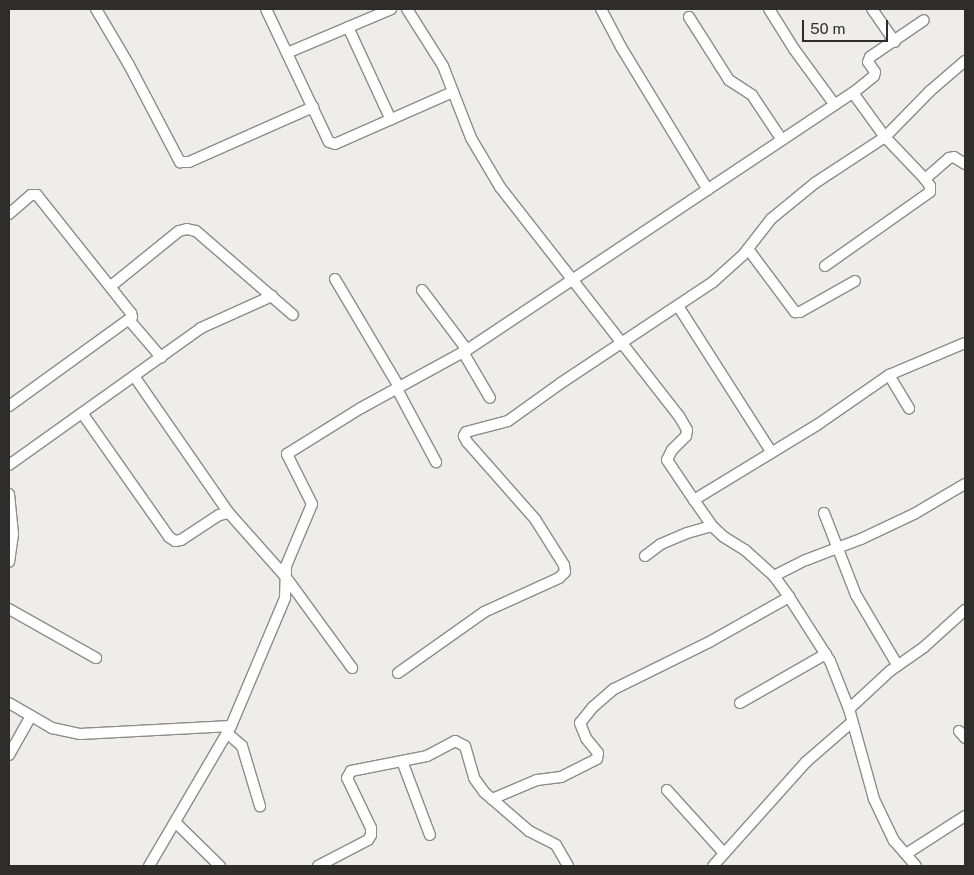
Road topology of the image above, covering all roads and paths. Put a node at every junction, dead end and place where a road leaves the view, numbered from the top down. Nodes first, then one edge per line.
1 (96, 9) edge
2 (266, 9) edge
3 (391, 9) edge
4 (407, 9) edge
5 (600, 9) edge
6 (769, 9) edge
7 (872, 9) edge
8 (690, 17) dead end
9 (924, 20) dead end
10 (348, 27) junction
11 (894, 42) junction
12 (287, 53) junction
13 (965, 61) edge
14 (453, 92) junction
15 (853, 93) junction
16 (835, 105) junction
17 (313, 107) junction
18 (391, 120) junction
19 (885, 137) junction
20 (782, 140) junction
21 (965, 164) edge
22 (925, 179) junction
23 (708, 190) junction
24 (9, 214) edge
25 (748, 249) junction
26 (825, 266) dead end
27 (335, 279) dead end
28 (573, 280) junction
29 (855, 281) dead end
30 (110, 286) junction
31 (422, 290) dead end
32 (272, 296) junction
33 (678, 306) junction
34 (293, 315) dead end
35 (130, 321) junction
36 (965, 343) edge
37 (623, 344) junction
38 (465, 351) junction
39 (160, 357) junction
40 (134, 376) junction
41 (889, 376) junction
42 (398, 388) junction
43 (490, 398) dead end
44 (9, 406) edge
45 (909, 408) dead end
46 (82, 413) junction
47 (772, 453) junction
48 (436, 462) dead end
49 (9, 465) edge
50 (965, 484) edge
51 (9, 494) edge
52 (694, 500) junction
53 (229, 513) junction
54 (824, 513) dead end
55 (712, 526) junction
56 (839, 547) junction
57 (645, 556) dead end
58 (9, 562) edge
59 (285, 576) junction
60 (774, 576) junction
61 (789, 597) junction
62 (9, 609) edge
63 (965, 610) edge
64 (826, 654) junction
65 (96, 658) dead end
66 (898, 666) junction
67 (352, 668) dead end
68 (398, 673) dead end
69 (9, 703) edge
70 (740, 703) dead end
71 (849, 709) junction
72 (31, 716) junction
73 (852, 722) junction
74 (229, 729) junction
75 (9, 755) edge
76 (402, 761) junction
77 (667, 790) dead end
78 (492, 799) junction
79 (260, 806) dead end
80 (965, 816) edge
81 (175, 822) junction
82 (430, 834) dead end
83 (724, 853) junction
84 (906, 854) junction
85 (149, 866) edge
86 (220, 866) edge
87 (318, 866) edge
88 (568, 866) edge
89 (713, 866) edge
90 (916, 866) edge

1 - 17 street
2 - 12 street
3 - 10 street
4 - 14 street
5 - 23 street
6 - 16 street
7 - 11 street
8 - 20 street
9 - 11 street
10 - 12 street
10 - 18 street
11 - 15 street
12 - 17 street
13 - 19 street
14 - 18 street
14 - 28 street
15 - 16 street
15 - 19 street
16 - 20 street
17 - 18 street
19 - 22 street
19 - 25 street
20 - 23 street
21 - 22 street
22 - 26 street
23 - 28 street
24 - 30 street
25 - 29 street
25 - 33 street
27 - 42 street
28 - 37 street
28 - 38 street
30 - 32 street
30 - 35 street
31 - 38 street
32 - 34 street
32 - 39 street
33 - 37 street
33 - 47 street
35 - 39 street
35 - 44 street
36 - 41 street
37 - 52 street
37 - 68 street
38 - 42 street
38 - 43 street
39 - 40 street
40 - 46 street
40 - 53 street
41 - 45 street
41 - 47 street
42 - 48 street
42 - 59 street
46 - 49 street
46 - 53 street
47 - 52 street
50 - 56 street
51 - 58 street
52 - 55 street
53 - 59 street
54 - 56 street
55 - 57 street
55 - 60 street
56 - 60 street
56 - 66 street
59 - 67 street
59 - 74 street
60 - 61 street
61 - 64 street
61 - 78 street
62 - 65 street
63 - 66 street
64 - 70 street
64 - 71 street
66 - 71 street
69 - 72 street
71 - 73 street
72 - 74 street
72 - 75 street
73 - 83 street
73 - 84 street
74 - 79 street
74 - 81 street
76 - 78 street
76 - 82 street
76 - 87 street
77 - 83 street
78 - 88 street
80 - 84 street
81 - 85 street
81 - 86 street
83 - 89 street
84 - 90 street

